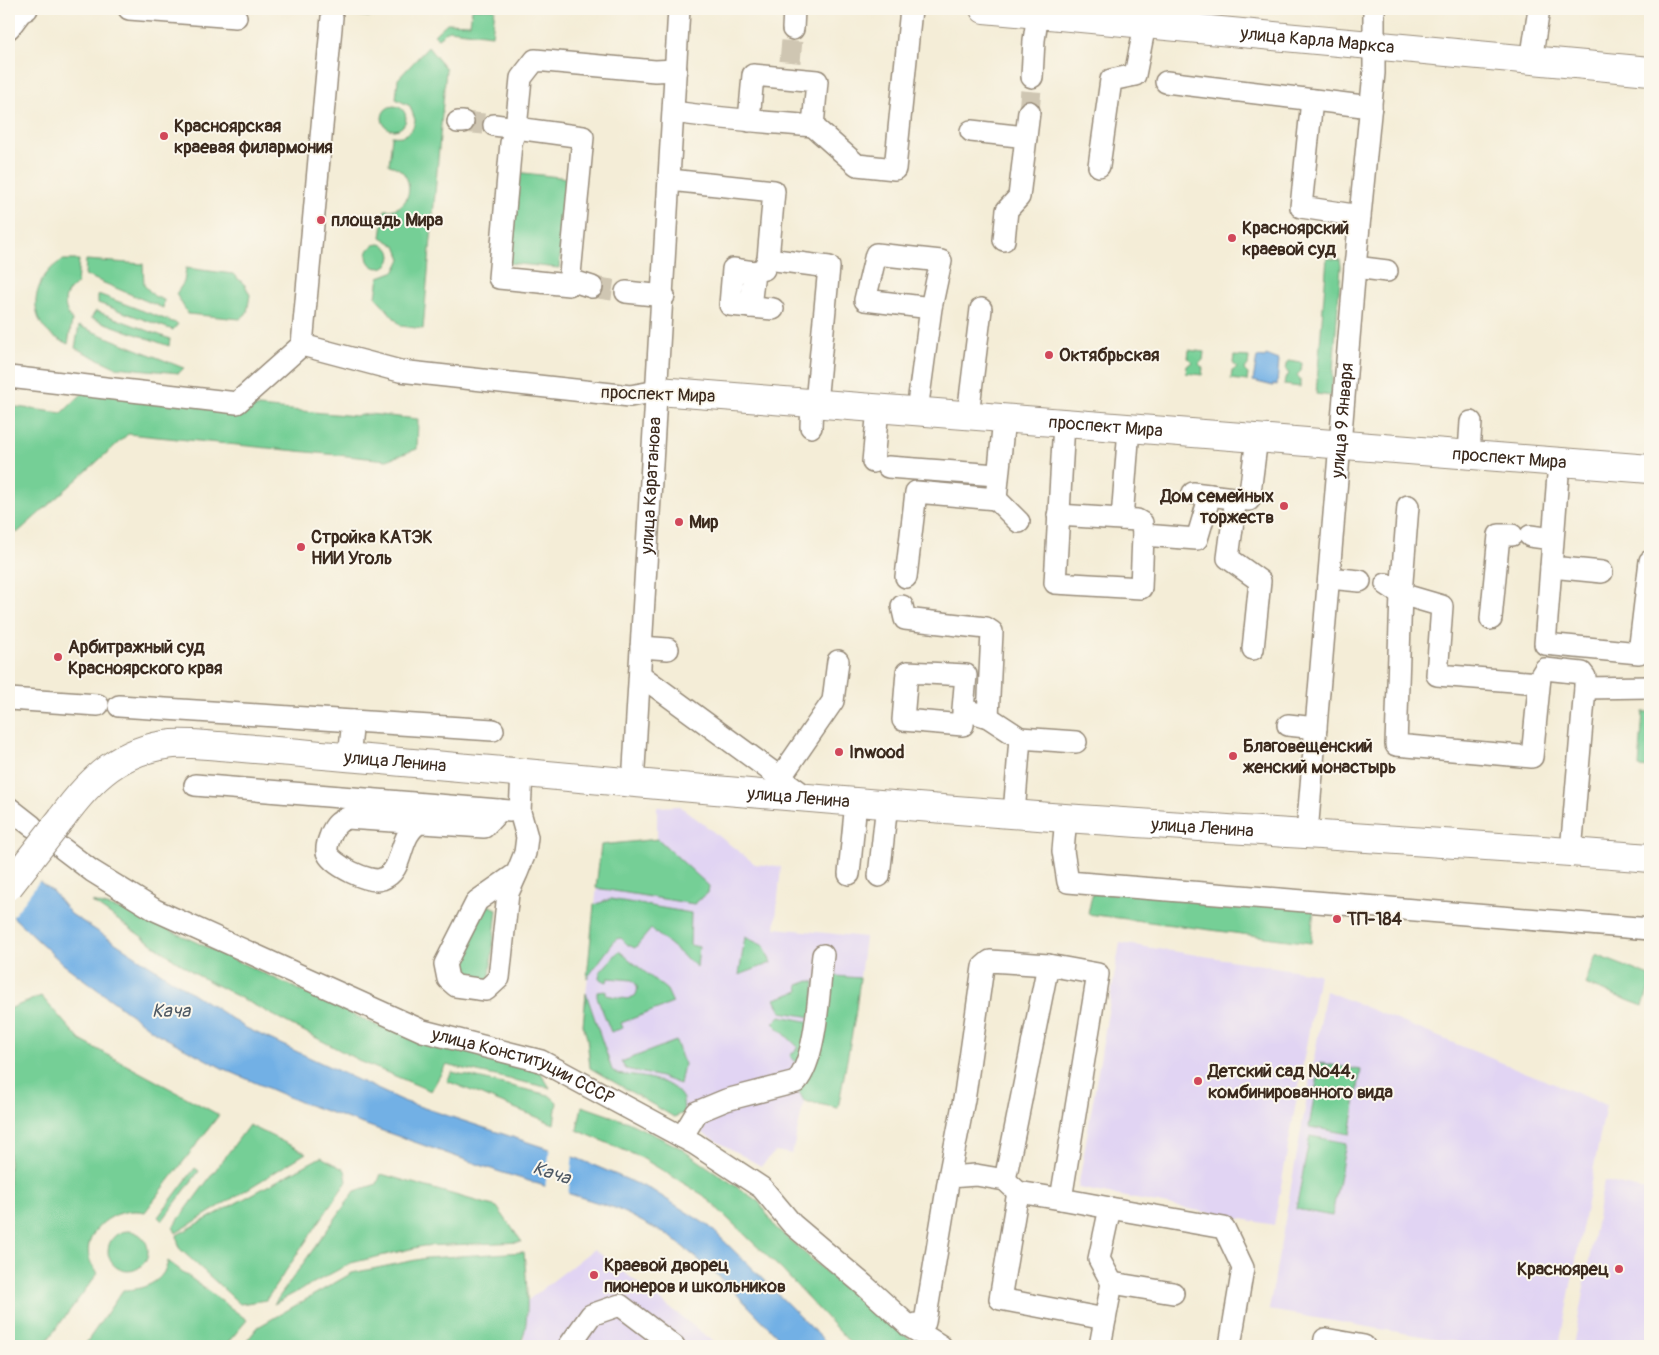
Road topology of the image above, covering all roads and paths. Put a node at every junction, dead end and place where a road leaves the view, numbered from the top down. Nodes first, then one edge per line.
1 (27, 9) edge
2 (129, 9) edge
3 (679, 9) edge
4 (911, 9) edge
5 (984, 9) edge
6 (1374, 9) edge
7 (1538, 9) edge
8 (1038, 14) junction
9 (236, 17) dead end
10 (332, 17) dead end
11 (1130, 19) edge
12 (9, 28) edge
13 (1375, 46) junction
14 (1531, 61) junction
15 (1650, 68) edge
16 (676, 70) junction
17 (1032, 77) tunnel mouth
18 (1166, 82) dead end
19 (1312, 100) junction
20 (1371, 107) junction
21 (674, 112) junction
22 (1029, 112) tunnel mouth
23 (749, 121) junction
24 (494, 125) tunnel mouth
25 (813, 126) junction
26 (516, 128) junction
27 (971, 131) dead end
28 (1026, 137) junction
29 (1099, 166) dead end
30 (670, 180) junction
31 (1360, 216) junction
32 (1004, 240) dead end
33 (761, 265) junction
34 (1355, 267) junction
35 (1387, 271) dead end
36 (570, 280) junction
37 (592, 287) tunnel mouth
38 (626, 292) tunnel mouth
39 (664, 296) junction
40 (931, 308) dead end
41 (773, 309) dead end
42 (981, 309) dead end
43 (302, 344) junction
44 (9, 377) edge
45 (658, 391) junction
46 (878, 408) junction
47 (813, 411) junction
48 (917, 411) junction
49 (968, 415) junction
50 (1004, 418) junction
51 (1471, 422) dead end
52 (1064, 423) junction
53 (1129, 428) junction
54 (1257, 438) junction
55 (1340, 444) junction
56 (1469, 453) junction
57 (1559, 462) junction
58 (1650, 468) edge
59 (997, 475) junction
60 (1236, 498) junction
61 (996, 500) junction
62 (1408, 506) dead end
63 (1058, 515) junction
64 (1122, 519) junction
65 (1019, 522) dead end
66 (1142, 535) junction
67 (1552, 539) junction
68 (1650, 562) edge
69 (1551, 568) junction
70 (1602, 572) dead end
71 (906, 577) dead end
72 (1329, 578) junction
73 (1360, 581) dead end
74 (1394, 589) junction
75 (902, 606) dead end
76 (1492, 619) dead end
77 (642, 647) junction
78 (668, 649) dead end
79 (1253, 649) dead end
80 (838, 661) dead end
81 (640, 675) junction
82 (1539, 683) junction
83 (1650, 687) edge
84 (1585, 688) junction
85 (9, 698) edge
86 (98, 705) dead end
87 (119, 706) dead end
88 (964, 708) dead end
89 (988, 717) junction
90 (353, 721) junction
91 (1288, 725) dead end
92 (1316, 728) junction
93 (493, 730) dead end
94 (1020, 738) junction
95 (1076, 742) dead end
96 (349, 757) junction
97 (522, 772) junction
98 (780, 778) junction
99 (633, 784) junction
100 (195, 785) dead end
101 (808, 798) junction
102 (856, 802) junction
103 (887, 804) junction
104 (9, 808) edge
105 (510, 811) junction
106 (1014, 814) junction
107 (1066, 817) junction
108 (421, 822) dead end
109 (32, 826) dead end
110 (1307, 833) junction
111 (63, 849) dead end
112 (1571, 852) junction
113 (1650, 858) edge
114 (517, 873) junction
115 (849, 874) dead end
116 (879, 876) dead end
117 (9, 886) edge
118 (1650, 929) edge
119 (823, 955) dead end
120 (1048, 964) junction
121 (682, 1137) junction
122 (949, 1177) junction
123 (1012, 1186) junction
124 (1061, 1199) junction
125 (1110, 1208) junction
126 (1112, 1283) junction
127 (1173, 1293) dead end
128 (1105, 1319) junction
129 (908, 1326) junction
130 (1326, 1335) edge
131 (1235, 1345) edge
132 (569, 1346) edge
133 (674, 1346) edge
134 (941, 1346) edge
135 (1100, 1346) edge
136 (1364, 1346) edge

1 - 12 street
2 - 9 street
3 - 16 street, улица Каратанова
4 - 25 street
5 - 8 main road, улица Карла Маркса
6 - 13 street, улица 9 Января
7 - 14 street
8 - 11 main road, улица Карла Маркса
8 - 17 street
10 - 43 street
11 - 13 main road, улица Карла Маркса
11 - 29 street
13 - 14 main road, улица Карла Маркса
13 - 20 street, улица 9 Января
14 - 15 main road, улица Карла Маркса
16 - 21 street, улица Каратанова
16 - 26 street
18 - 19 street
19 - 20 street
19 - 31 street
20 - 31 street, улица 9 Января
21 - 23 street
21 - 30 street, улица Каратанова
22 - 28 street
23 - 25 street
23 - 25 street
24 - 26 street
26 - 36 street
26 - 36 street
27 - 28 street
28 - 32 street
30 - 33 street
30 - 39 street, улица Каратанова
31 - 34 street, улица 9 Января
33 - 41 street
33 - 47 street
34 - 35 street
34 - 55 street, улица 9 Января
36 - 37 street
38 - 39 street
39 - 45 street, улица Каратанова
40 - 48 street
42 - 49 street
43 - 44 street
43 - 45 street, проспект Мира
45 - 47 main road, проспект Мира
45 - 77 street, улица Каратанова
46 - 47 main road, проспект Мира
46 - 48 main road, проспект Мира
46 - 59 street
48 - 49 main road, проспект Мира
49 - 50 main road, проспект Мира
50 - 52 main road, проспект Мира
50 - 59 street
51 - 56 street
52 - 53 main road, проспект Мира
52 - 63 street
53 - 54 main road, проспект Мира
53 - 64 street
54 - 55 main road, проспект Мира
54 - 60 street
55 - 56 main road, проспект Мира
55 - 72 street, улица 9 Января
56 - 57 main road, проспект Мира
57 - 58 main road, проспект Мира
57 - 67 street
59 - 61 street
60 - 66 street
60 - 79 street
61 - 65 street
61 - 71 street
62 - 74 street
63 - 64 street
63 - 66 street
64 - 66 street
67 - 69 street
67 - 76 street
68 - 69 street
69 - 70 street
72 - 73 street
72 - 92 street, улица 9 Января
74 - 82 street
74 - 82 street
75 - 89 street
77 - 78 street
77 - 81 street, улица Каратанова
80 - 98 street
81 - 98 street
81 - 99 street, улица Каратанова
82 - 84 street
83 - 84 street
84 - 112 street
85 - 86 street
87 - 90 street
88 - 89 street
89 - 94 street
90 - 93 street
90 - 96 street
91 - 92 street
92 - 110 street, улица 9 Января
94 - 95 street
94 - 106 street
96 - 97 main road, улица Ленина
96 - 117 main road, улица Ленина, bridge
97 - 99 main road, улица Ленина
97 - 105 street
98 - 101 street
99 - 101 main road, улица Ленина
100 - 105 street
101 - 102 main road, улица Ленина
102 - 103 main road, улица Ленина
102 - 115 street
103 - 106 main road, улица Ленина
103 - 116 street
104 - 109 street
105 - 108 street
105 - 114 street
106 - 107 main road, улица Ленина
107 - 110 main road, улица Ленина
107 - 118 street
110 - 112 main road, улица Ленина
111 - 121 street, улица Конституции СССР
112 - 113 main road, улица Ленина
114 - 114 street
119 - 121 street
120 - 122 street
120 - 123 street
120 - 124 street
121 - 129 street, улица Конституции СССР
122 - 123 street
122 - 129 street
123 - 124 street
123 - 128 street
124 - 125 street
125 - 126 street
125 - 131 street
126 - 127 street
126 - 128 street
128 - 135 street
129 - 134 street, улица Конституции СССР
130 - 136 street
132 - 133 street

